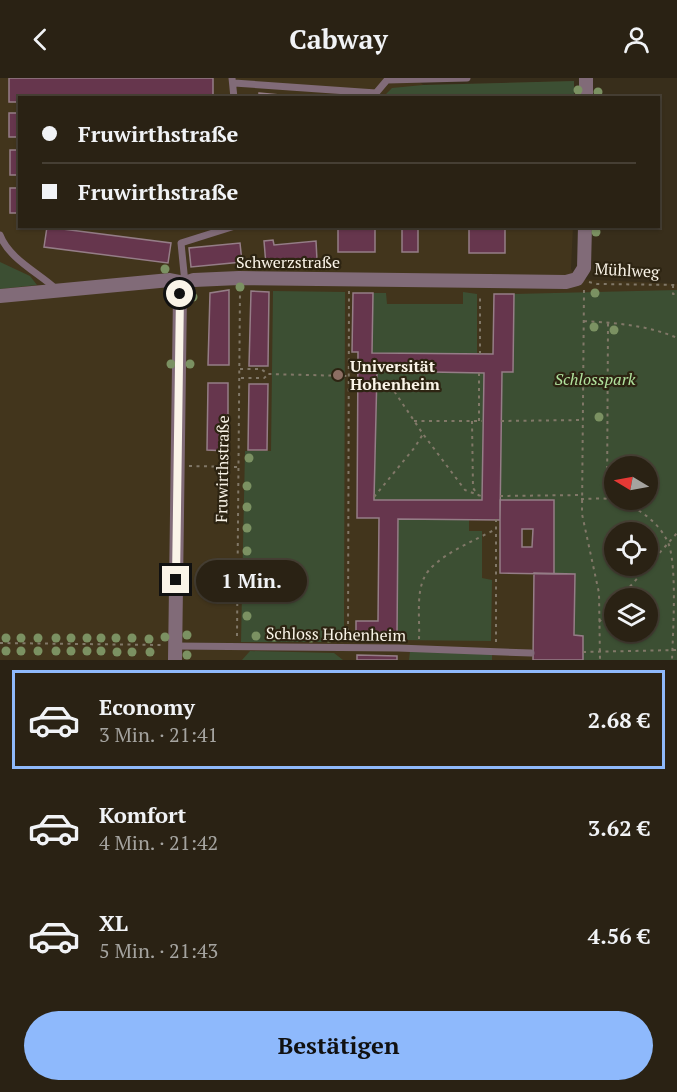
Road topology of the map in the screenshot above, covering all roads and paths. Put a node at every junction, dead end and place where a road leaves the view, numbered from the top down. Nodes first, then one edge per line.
1 (467, 78) edge
2 (586, 78) edge
3 (233, 81) edge
4 (234, 96) edge
5 (586, 96) edge
6 (229, 228) edge
7 (585, 228) edge
8 (0, 236) edge
9 (239, 278) junction
10 (349, 279) junction
11 (580, 280) junction
12 (480, 282) junction
13 (185, 283) junction
14 (675, 285) edge
15 (56, 289) junction
16 (677, 294) edge
17 (0, 296) edge
18 (584, 321) junction
19 (608, 323) junction
20 (677, 338) edge
21 (480, 354) dead end
22 (240, 369) junction
23 (479, 373) dead end
24 (269, 374) junction
25 (350, 376) junction
26 (240, 378) junction
27 (350, 380) junction
28 (358, 380) dead end
29 (377, 381) dead end
30 (582, 420) junction
31 (414, 421) junction
32 (472, 421) junction
33 (501, 421) dead end
34 (423, 434) junction
35 (607, 456) edge
36 (178, 466) junction
37 (239, 467) junction
38 (500, 496) dead end
39 (374, 497) dead end
40 (581, 497) junction
41 (604, 499) edge
42 (637, 510) edge
43 (496, 519) dead end
44 (496, 529) junction
45 (677, 533) edge
46 (668, 544) junction
47 (629, 588) edge
48 (604, 616) edge
49 (599, 622) junction
50 (0, 643) edge
51 (175, 646) junction
52 (237, 646) junction
53 (348, 648) junction
54 (419, 649) junction
55 (673, 650) junction
56 (677, 650) edge
57 (600, 651) junction
58 (495, 652) junction
59 (531, 652) dead end
60 (583, 652) dead end
61 (175, 660) edge
62 (600, 660) edge
63 (672, 660) edge

1 - 3 lane
2 - 5 street
3 - 4 lane
6 - 13 lane
7 - 11 street
8 - 15 lane
9 - 10 street, Schwerzstraße
9 - 13 street, Schwerzstraße
9 - 22 path, Fruwirthstraße
10 - 12 street, Schwerzstraße
10 - 25 path
11 - 12 street, Schwerzstraße
11 - 14 path, Mühlweg
11 - 18 path
12 - 21 path
13 - 15 street, Schwerzstraße
13 - 36 street
14 - 16 path
15 - 17 street, Schwerzstraße
18 - 19 path
18 - 30 path
19 - 20 path
19 - 35 path
22 - 24 path
22 - 26 path, Fruwirthstraße
23 - 32 path
24 - 25 path
24 - 26 path
25 - 27 path
26 - 37 path, Fruwirthstraße
27 - 28 path
27 - 53 path
29 - 31 path
30 - 33 path
30 - 40 path
31 - 32 path
31 - 34 path
32 - 34 path
34 - 39 path
36 - 37 path
36 - 51 street
37 - 52 path, Fruwirthstraße
38 - 40 path
40 - 41 path
40 - 49 path
42 - 46 path
43 - 44 path
44 - 54 path
44 - 58 path
45 - 46 path
46 - 47 path
46 - 55 path
48 - 49 path
49 - 57 path
50 - 51 path
51 - 52 lane, Schloss Hohenheim
51 - 61 street
52 - 53 lane, Schloss Hohenheim
53 - 54 lane, Schloss Hohenheim
54 - 58 lane, Schloss Hohenheim
55 - 56 path
55 - 57 path
55 - 63 path
57 - 60 path
57 - 62 path
58 - 59 lane, Schloss Hohenheim

